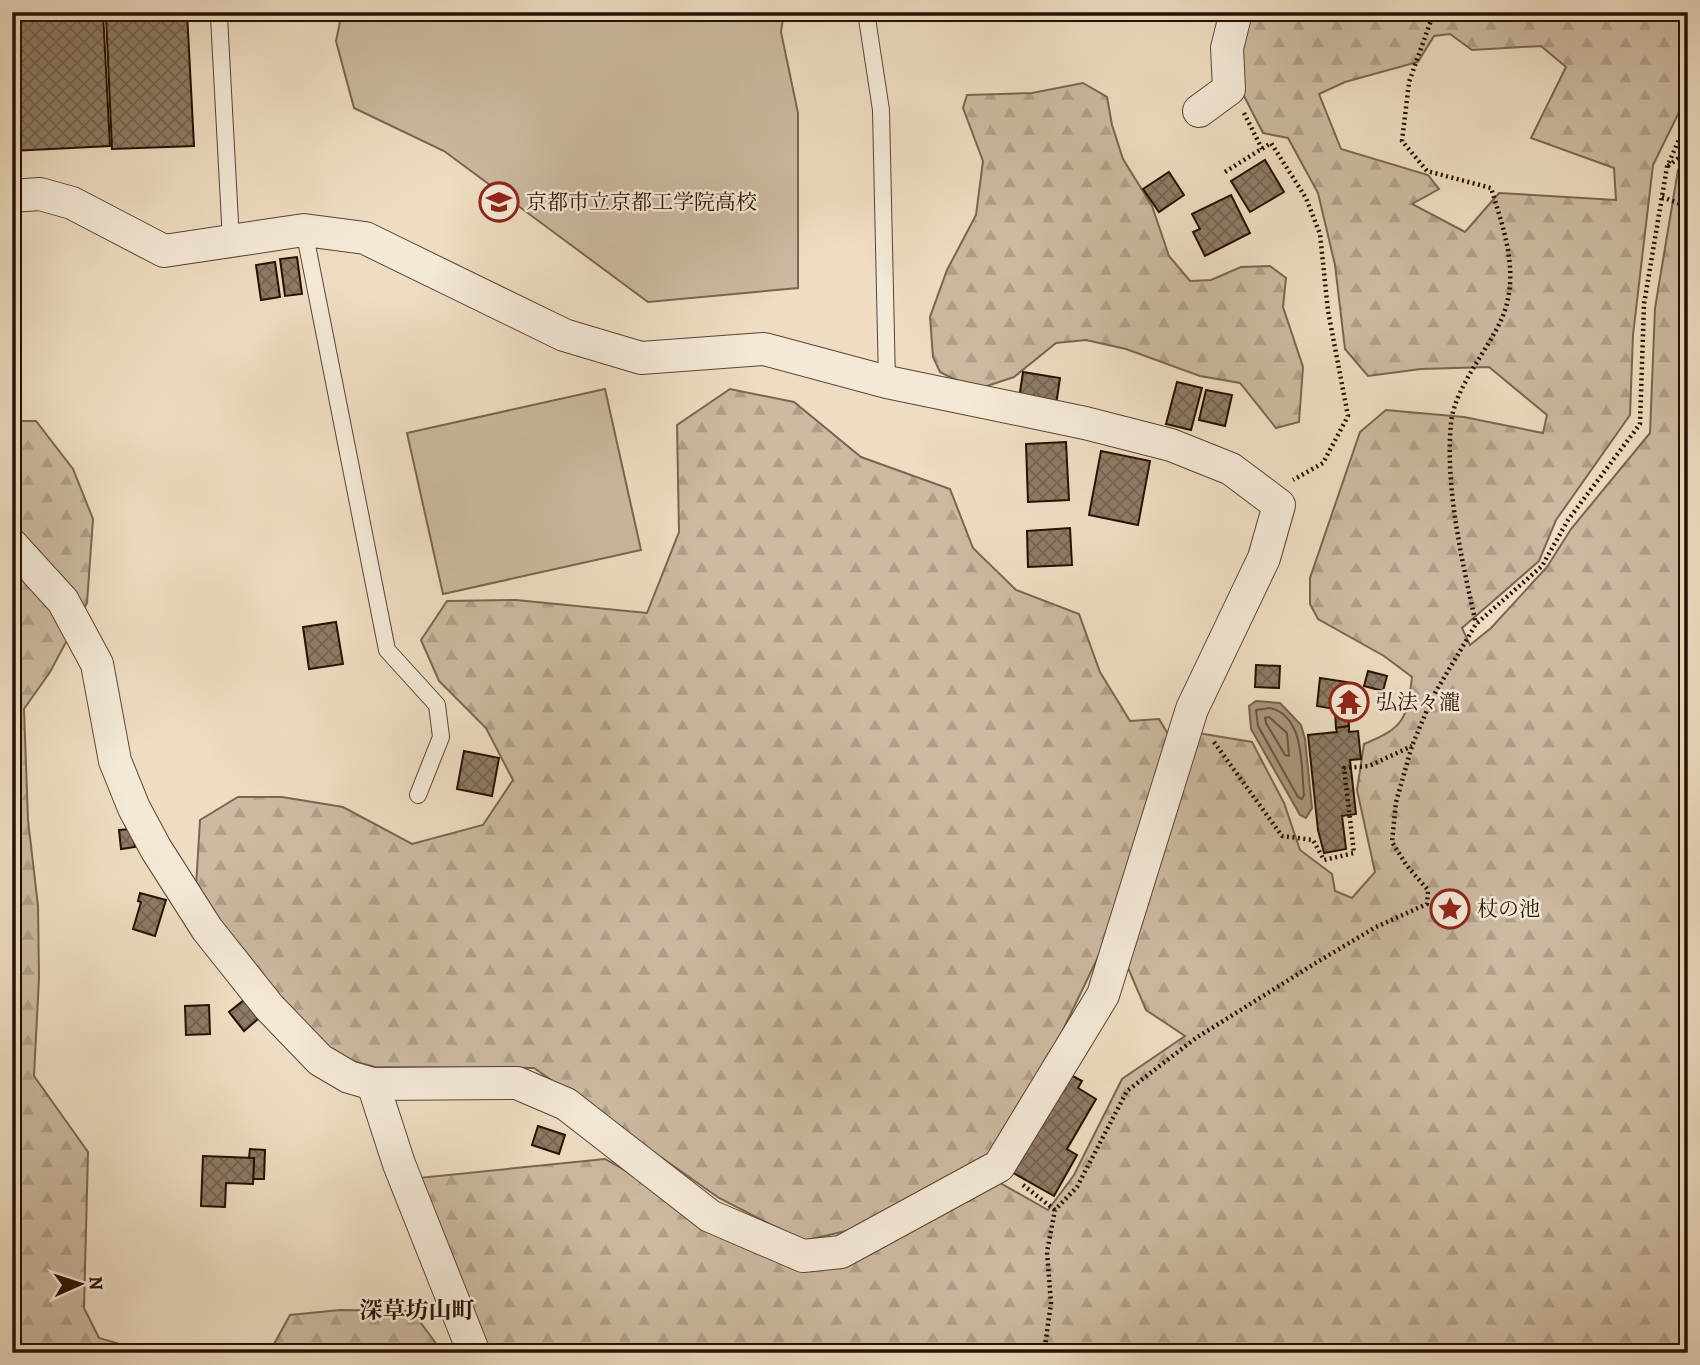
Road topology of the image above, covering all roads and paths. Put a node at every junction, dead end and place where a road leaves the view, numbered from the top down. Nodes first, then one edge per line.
1 (866, 12) edge
2 (1236, 12) edge
3 (1434, 12) edge
4 (219, 18) dead end
5 (1229, 89) junction
6 (1199, 111) dead end
7 (1688, 119) edge
8 (1262, 149) junction
9 (1688, 151) edge
10 (1667, 167) junction
11 (1225, 172) dead end
12 (12, 195) edge
13 (1662, 197) junction
14 (1688, 207) edge
15 (304, 230) junction
16 (231, 241) junction
17 (887, 382) junction
18 (1279, 505) junction
19 (12, 545) edge
20 (1476, 624) junction
21 (1192, 709) junction
22 (1412, 746) junction
23 (418, 795) dead end
24 (373, 1084) junction
25 (999, 1166) junction
26 (1055, 1210) junction
27 (474, 1353) edge
28 (1044, 1353) edge

1 - 17 lane
2 - 5 street
3 - 20 path
4 - 16 lane
5 - 6 street
5 - 8 path
7 - 10 path
8 - 11 path
8 - 18 path
9 - 10 path
10 - 13 path
12 - 16 street
13 - 14 path
13 - 20 path
15 - 16 street
15 - 17 street
15 - 23 lane
17 - 18 street
18 - 21 street
19 - 24 street
20 - 22 path
21 - 22 path
21 - 25 street
22 - 26 path
24 - 25 street
24 - 27 street
25 - 26 path
26 - 28 path

